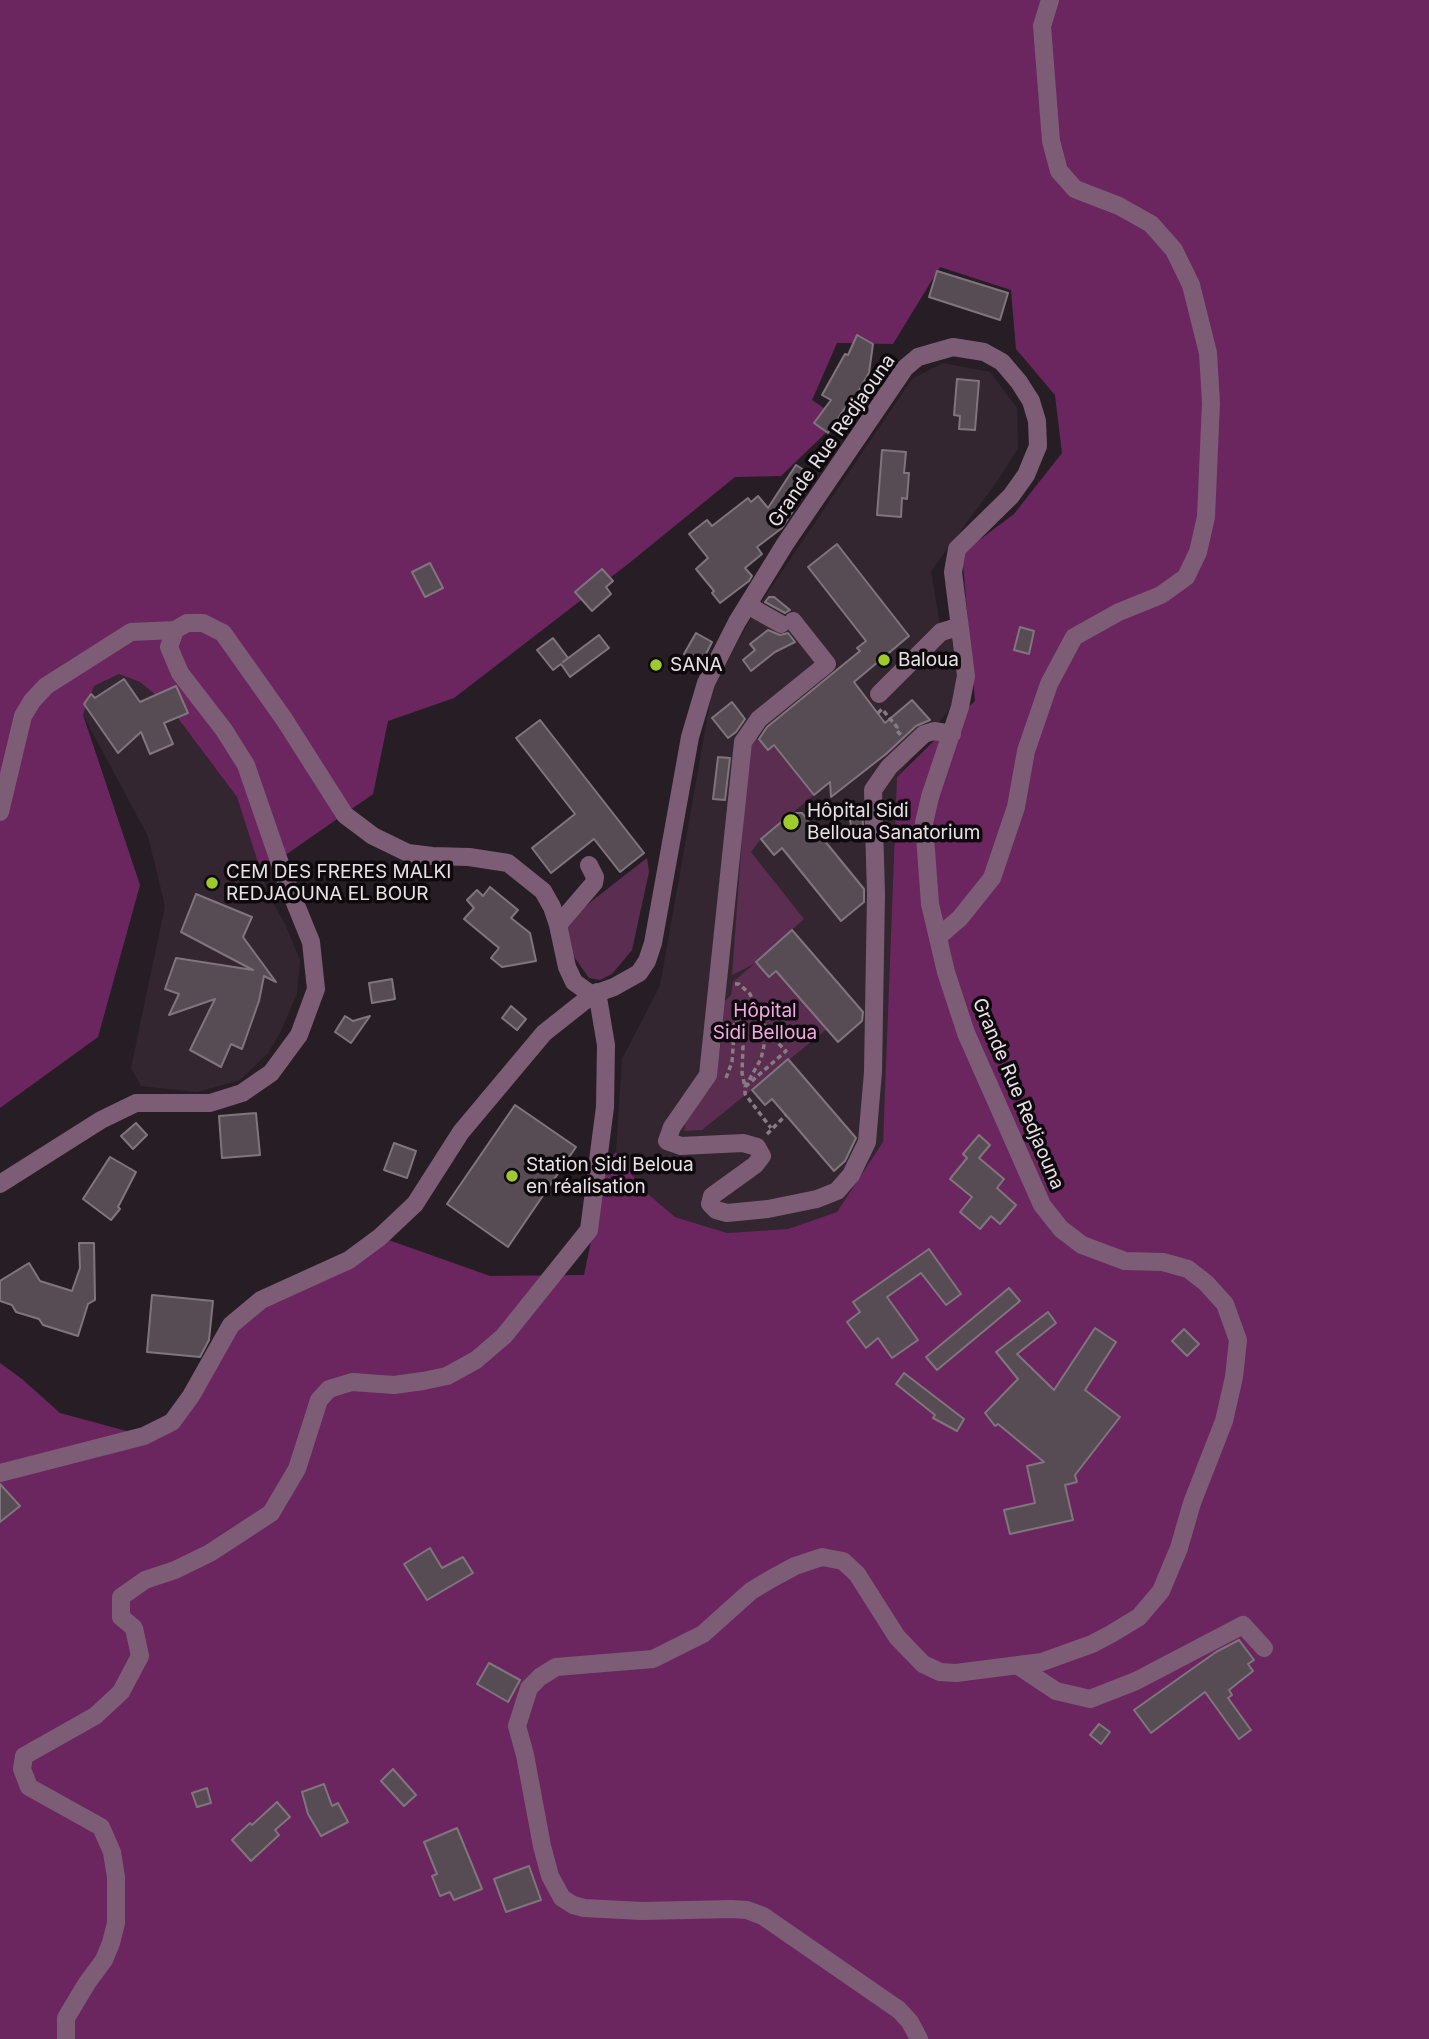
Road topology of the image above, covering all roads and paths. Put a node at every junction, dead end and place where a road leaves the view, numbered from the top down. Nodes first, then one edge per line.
1 (1050, 0) edge
2 (749, 603) junction
3 (958, 627) junction
4 (175, 630) junction
5 (879, 694) dead end
6 (878, 713) dead end
7 (896, 730) dead end
8 (952, 734) junction
9 (0, 812) edge
10 (589, 865) dead end
11 (558, 925) junction
12 (938, 937) junction
13 (719, 966) junction
14 (594, 994) junction
15 (731, 995) dead end
16 (767, 1032) junction
17 (745, 1087) junction
18 (786, 1115) dead end
19 (771, 1128) junction
20 (757, 1147) junction
21 (0, 1184) edge
22 (0, 1473) edge
23 (1264, 1648) dead end
24 (1017, 1665) junction
25 (66, 2039) edge
26 (919, 2039) edge

1 - 12 street
2 - 3 street, Grande Rue Redjaouna
2 - 13 street
2 - 14 street, Grande Rue Redjaouna
3 - 5 street
3 - 8 street, Grande Rue Redjaouna
4 - 9 street
4 - 11 street
4 - 21 street
6 - 7 path
8 - 12 street, Grande Rue Redjaouna
8 - 20 street
10 - 11 street
11 - 14 street
12 - 24 street, Grande Rue Redjaouna
13 - 16 path
13 - 20 street
14 - 22 street, Grande Rue Redjaouna
14 - 25 street
15 - 17 path
16 - 17 path
16 - 17 path
17 - 19 path
18 - 19 path
19 - 20 path
23 - 24 street
24 - 26 street, Grande Rue Redjaouna

